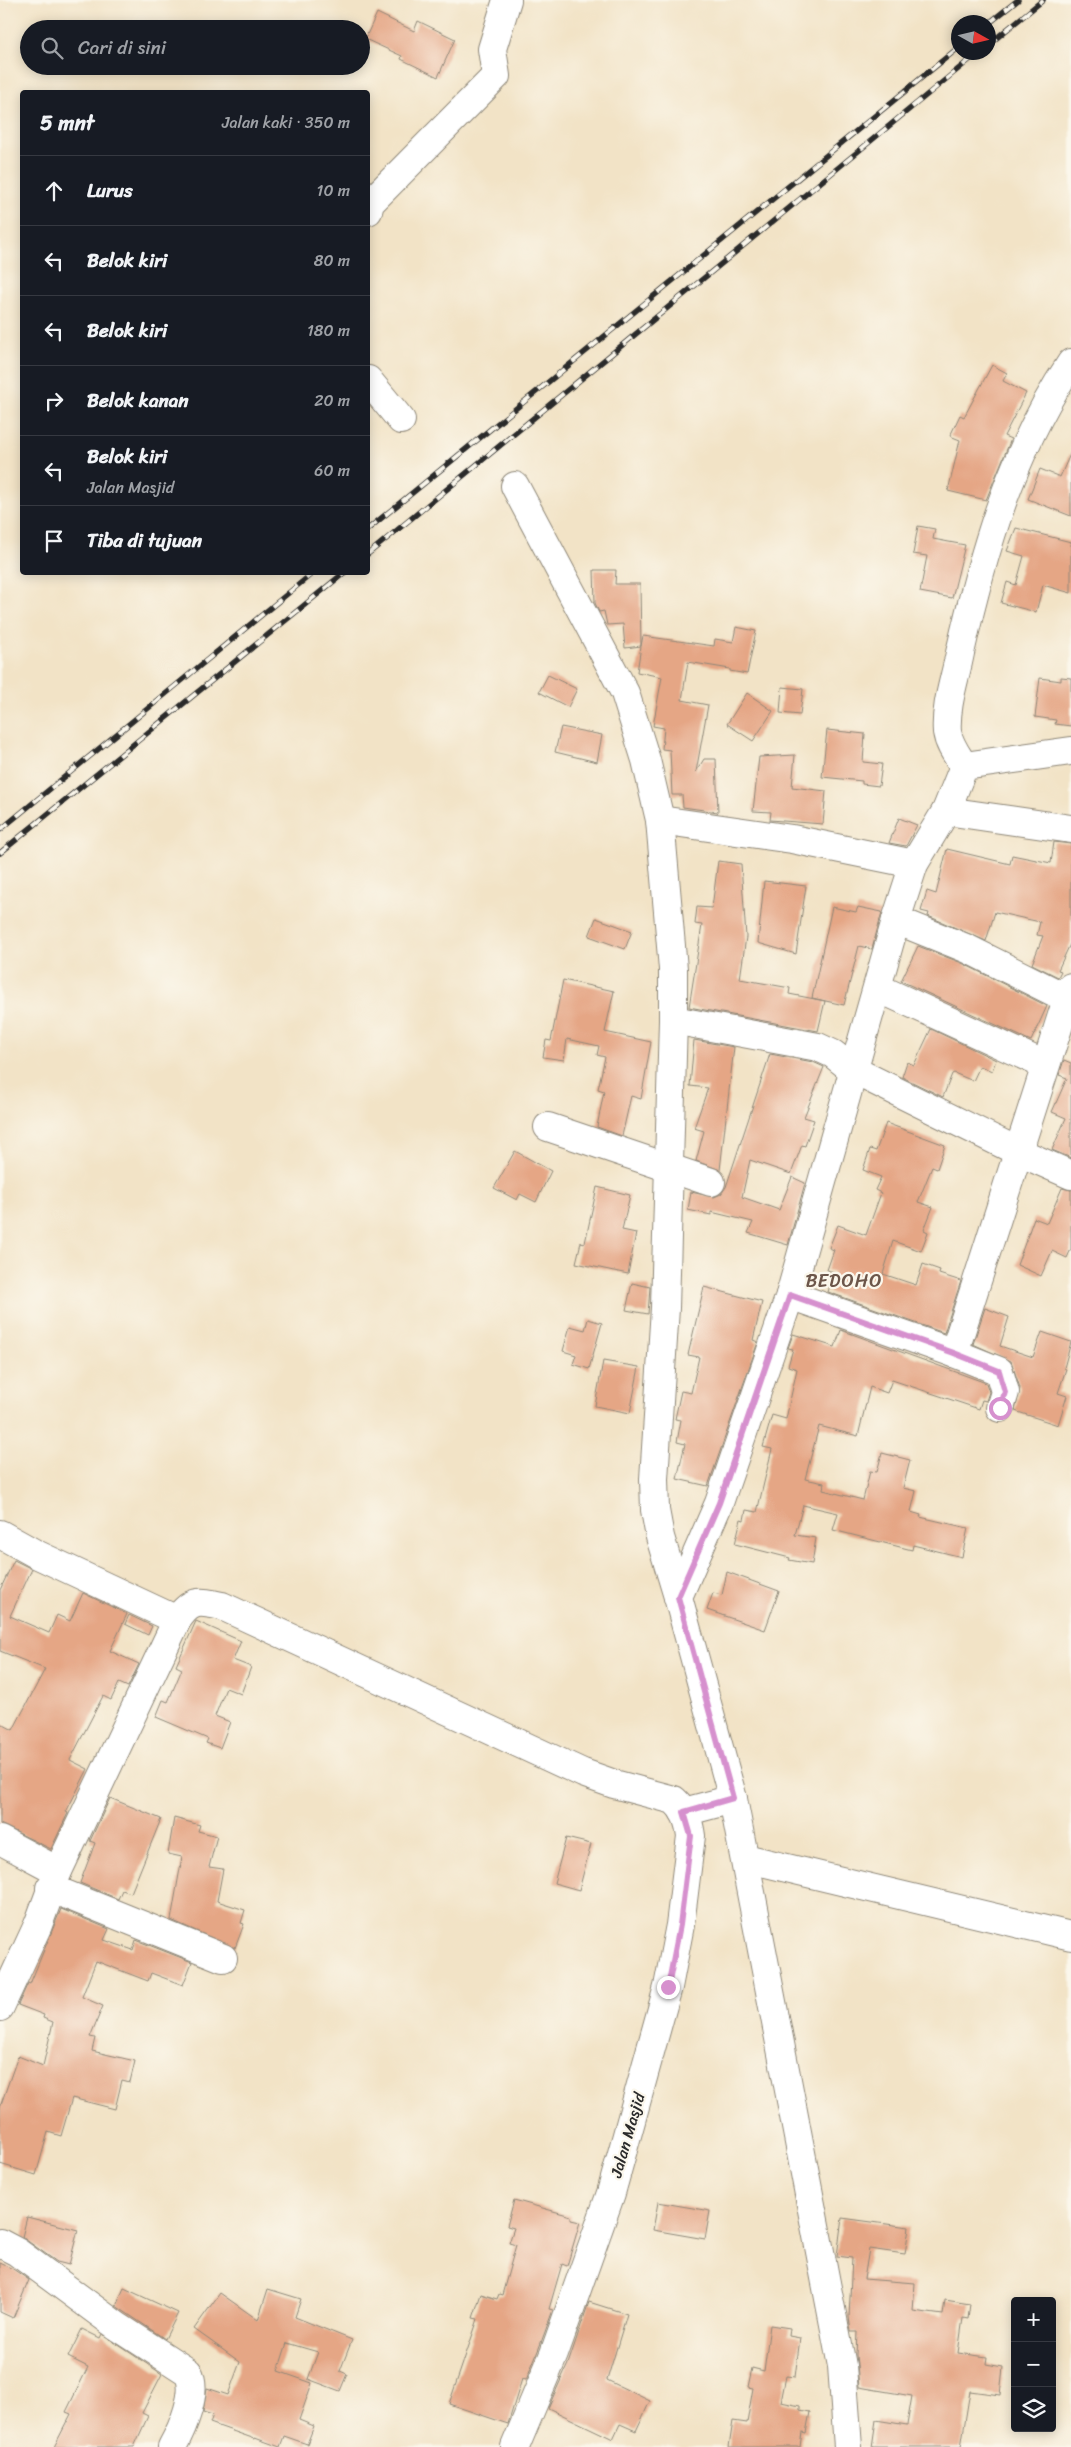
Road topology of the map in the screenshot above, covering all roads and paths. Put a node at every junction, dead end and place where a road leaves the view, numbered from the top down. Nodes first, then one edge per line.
1 (507, 0) edge
2 (370, 203) edge
3 (1071, 363) edge
4 (370, 382) edge
5 (401, 420) dead end
6 (515, 486) dead end
7 (1071, 750) edge
8 (964, 766) junction
9 (946, 811) junction
10 (660, 820) junction
11 (1071, 830) edge
12 (914, 864) junction
13 (896, 920) junction
14 (878, 988) junction
15 (1069, 993) edge
16 (673, 1020) junction
17 (1044, 1065) junction
18 (853, 1070) junction
19 (548, 1127) dead end
20 (1019, 1152) junction
21 (669, 1169) junction
22 (1071, 1175) edge
23 (711, 1182) dead end
24 (790, 1295) junction
25 (954, 1353) junction
26 (1000, 1408) dead end
27 (0, 1534) edge
28 (678, 1597) junction
29 (178, 1620) junction
30 (712, 1804) junction
31 (0, 1840) edge
32 (744, 1858) junction
33 (54, 1880) junction
34 (1071, 1936) edge
35 (223, 1958) dead end
36 (0, 2007) edge
37 (0, 2243) edge
38 (172, 2447) edge
39 (515, 2447) edge
40 (848, 2447) edge

1 - 2 street
3 - 8 street
4 - 5 street
6 - 10 street
7 - 8 street
8 - 9 street
9 - 11 street
9 - 12 street
10 - 12 street
10 - 16 street
12 - 13 street
13 - 14 street
13 - 15 street
14 - 17 street
14 - 18 street
15 - 17 street
16 - 18 street
16 - 21 street
17 - 20 street
18 - 20 street
18 - 24 street
19 - 21 street
20 - 22 street
20 - 25 street
21 - 23 street
21 - 28 street
24 - 25 street
24 - 28 street
25 - 26 street
27 - 29 street
28 - 30 street
29 - 30 street
29 - 33 street
30 - 32 street
30 - 39 street, Jalan Masjid
31 - 33 street
32 - 34 street
32 - 40 street
33 - 35 street
33 - 36 street
37 - 38 street

